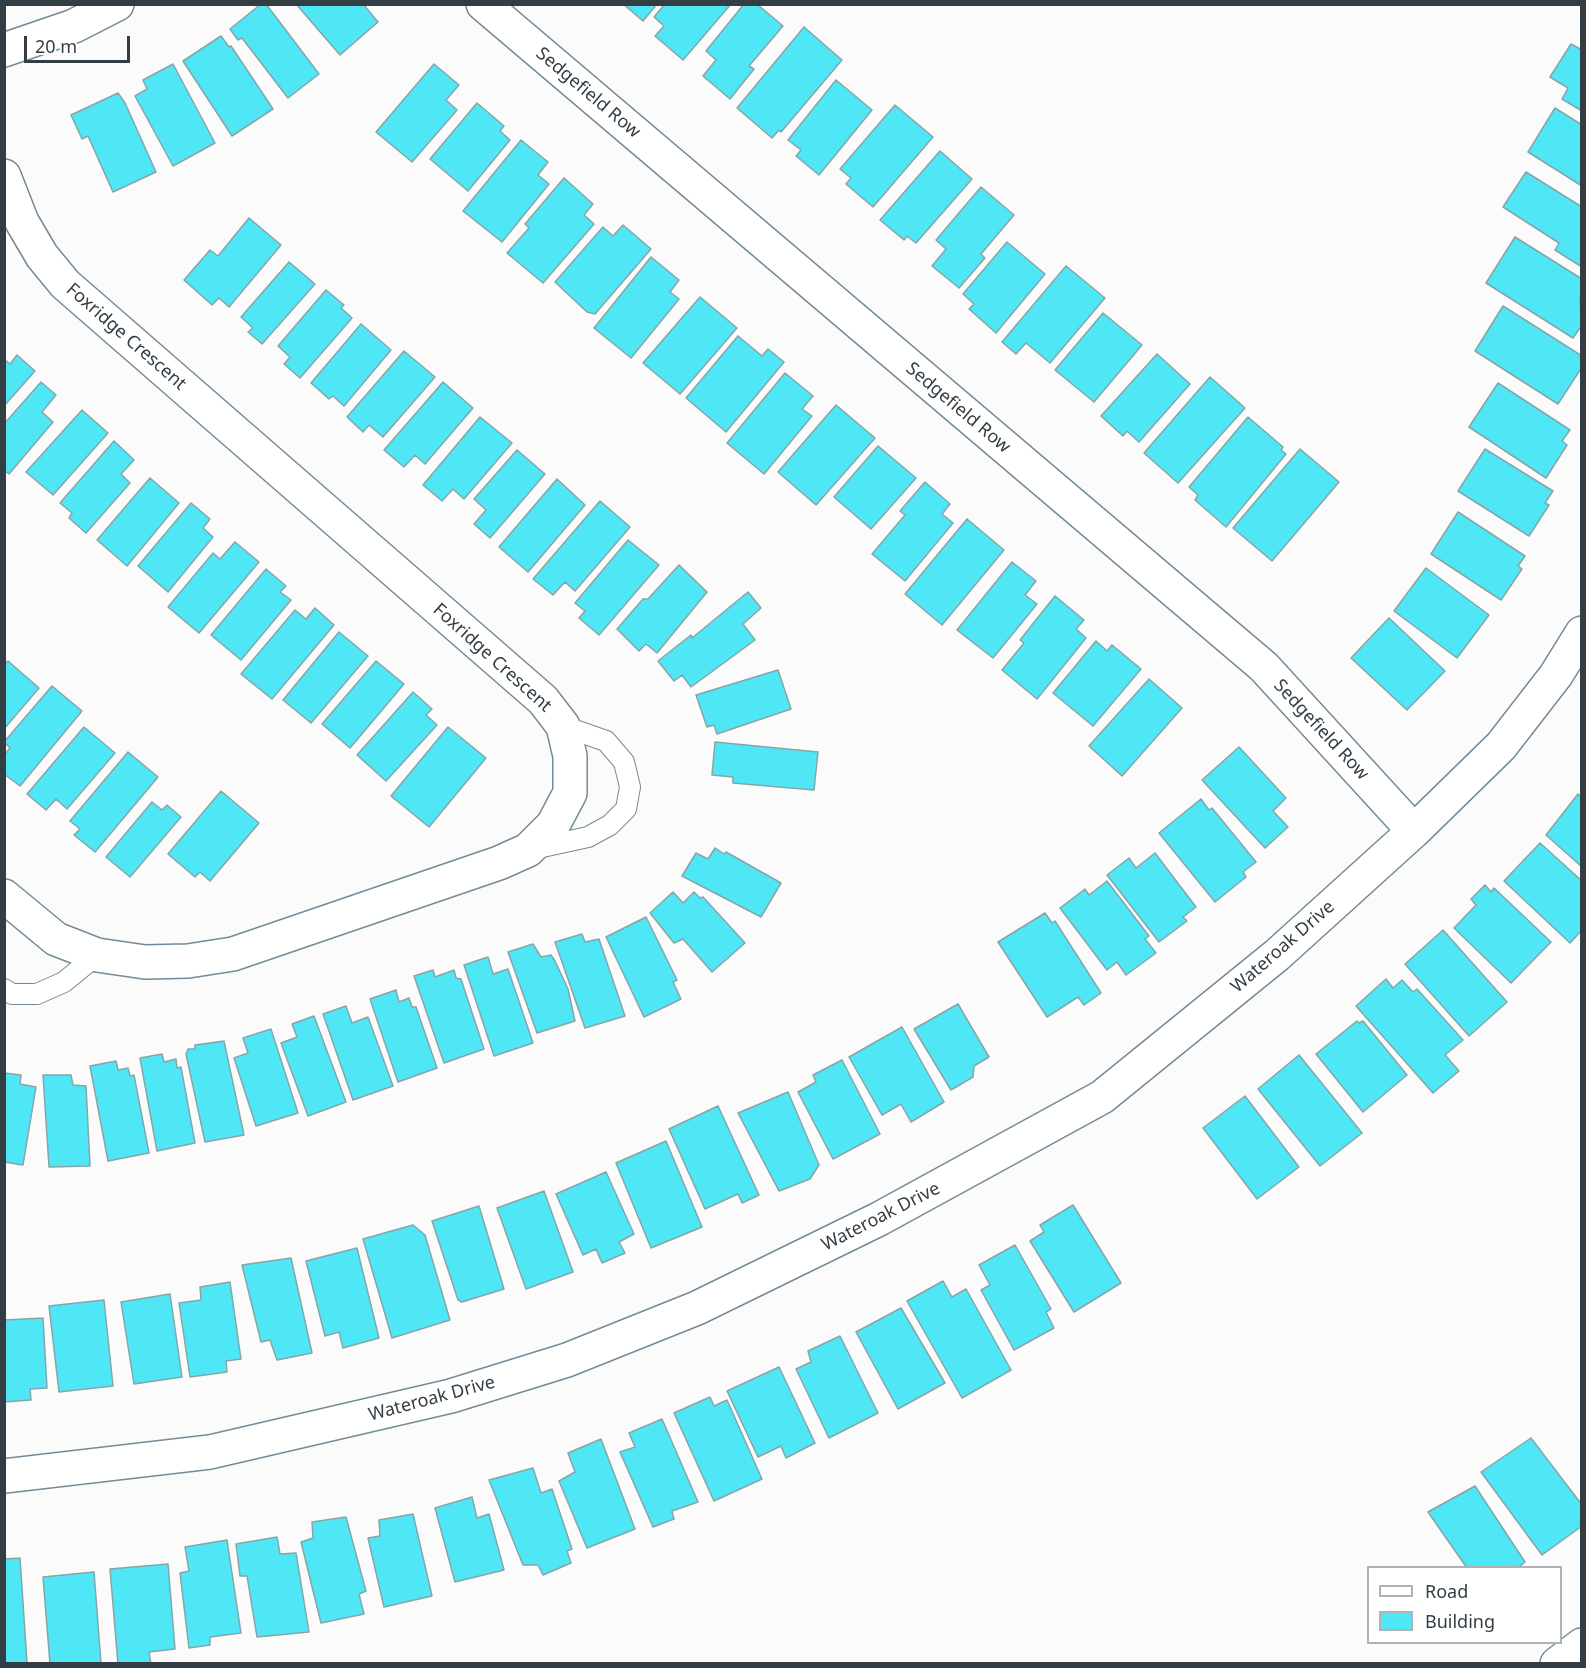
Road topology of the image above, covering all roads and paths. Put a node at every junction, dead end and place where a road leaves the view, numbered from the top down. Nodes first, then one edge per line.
1 (117, 4) edge
2 (483, 4) edge
3 (4, 50) edge
4 (4, 177) edge
5 (1581, 633) edge
6 (563, 726) junction
7 (1414, 831) junction
8 (528, 850) junction
9 (4, 896) edge
10 (97, 955) junction
11 (4, 989) edge
12 (4, 1476) edge
13 (1581, 1645) edge
14 (1557, 1664) edge

1 - 3 street
2 - 7 street, Sedgefield Row
4 - 6 street, Foxridge Crescent
5 - 7 street, Wateroak Drive
6 - 8 street, Foxridge Crescent
6 - 8 lane
7 - 12 street, Wateroak Drive
8 - 10 street, Foxridge Crescent
9 - 10 street, Foxridge Crescent
10 - 11 lane
13 - 14 street

